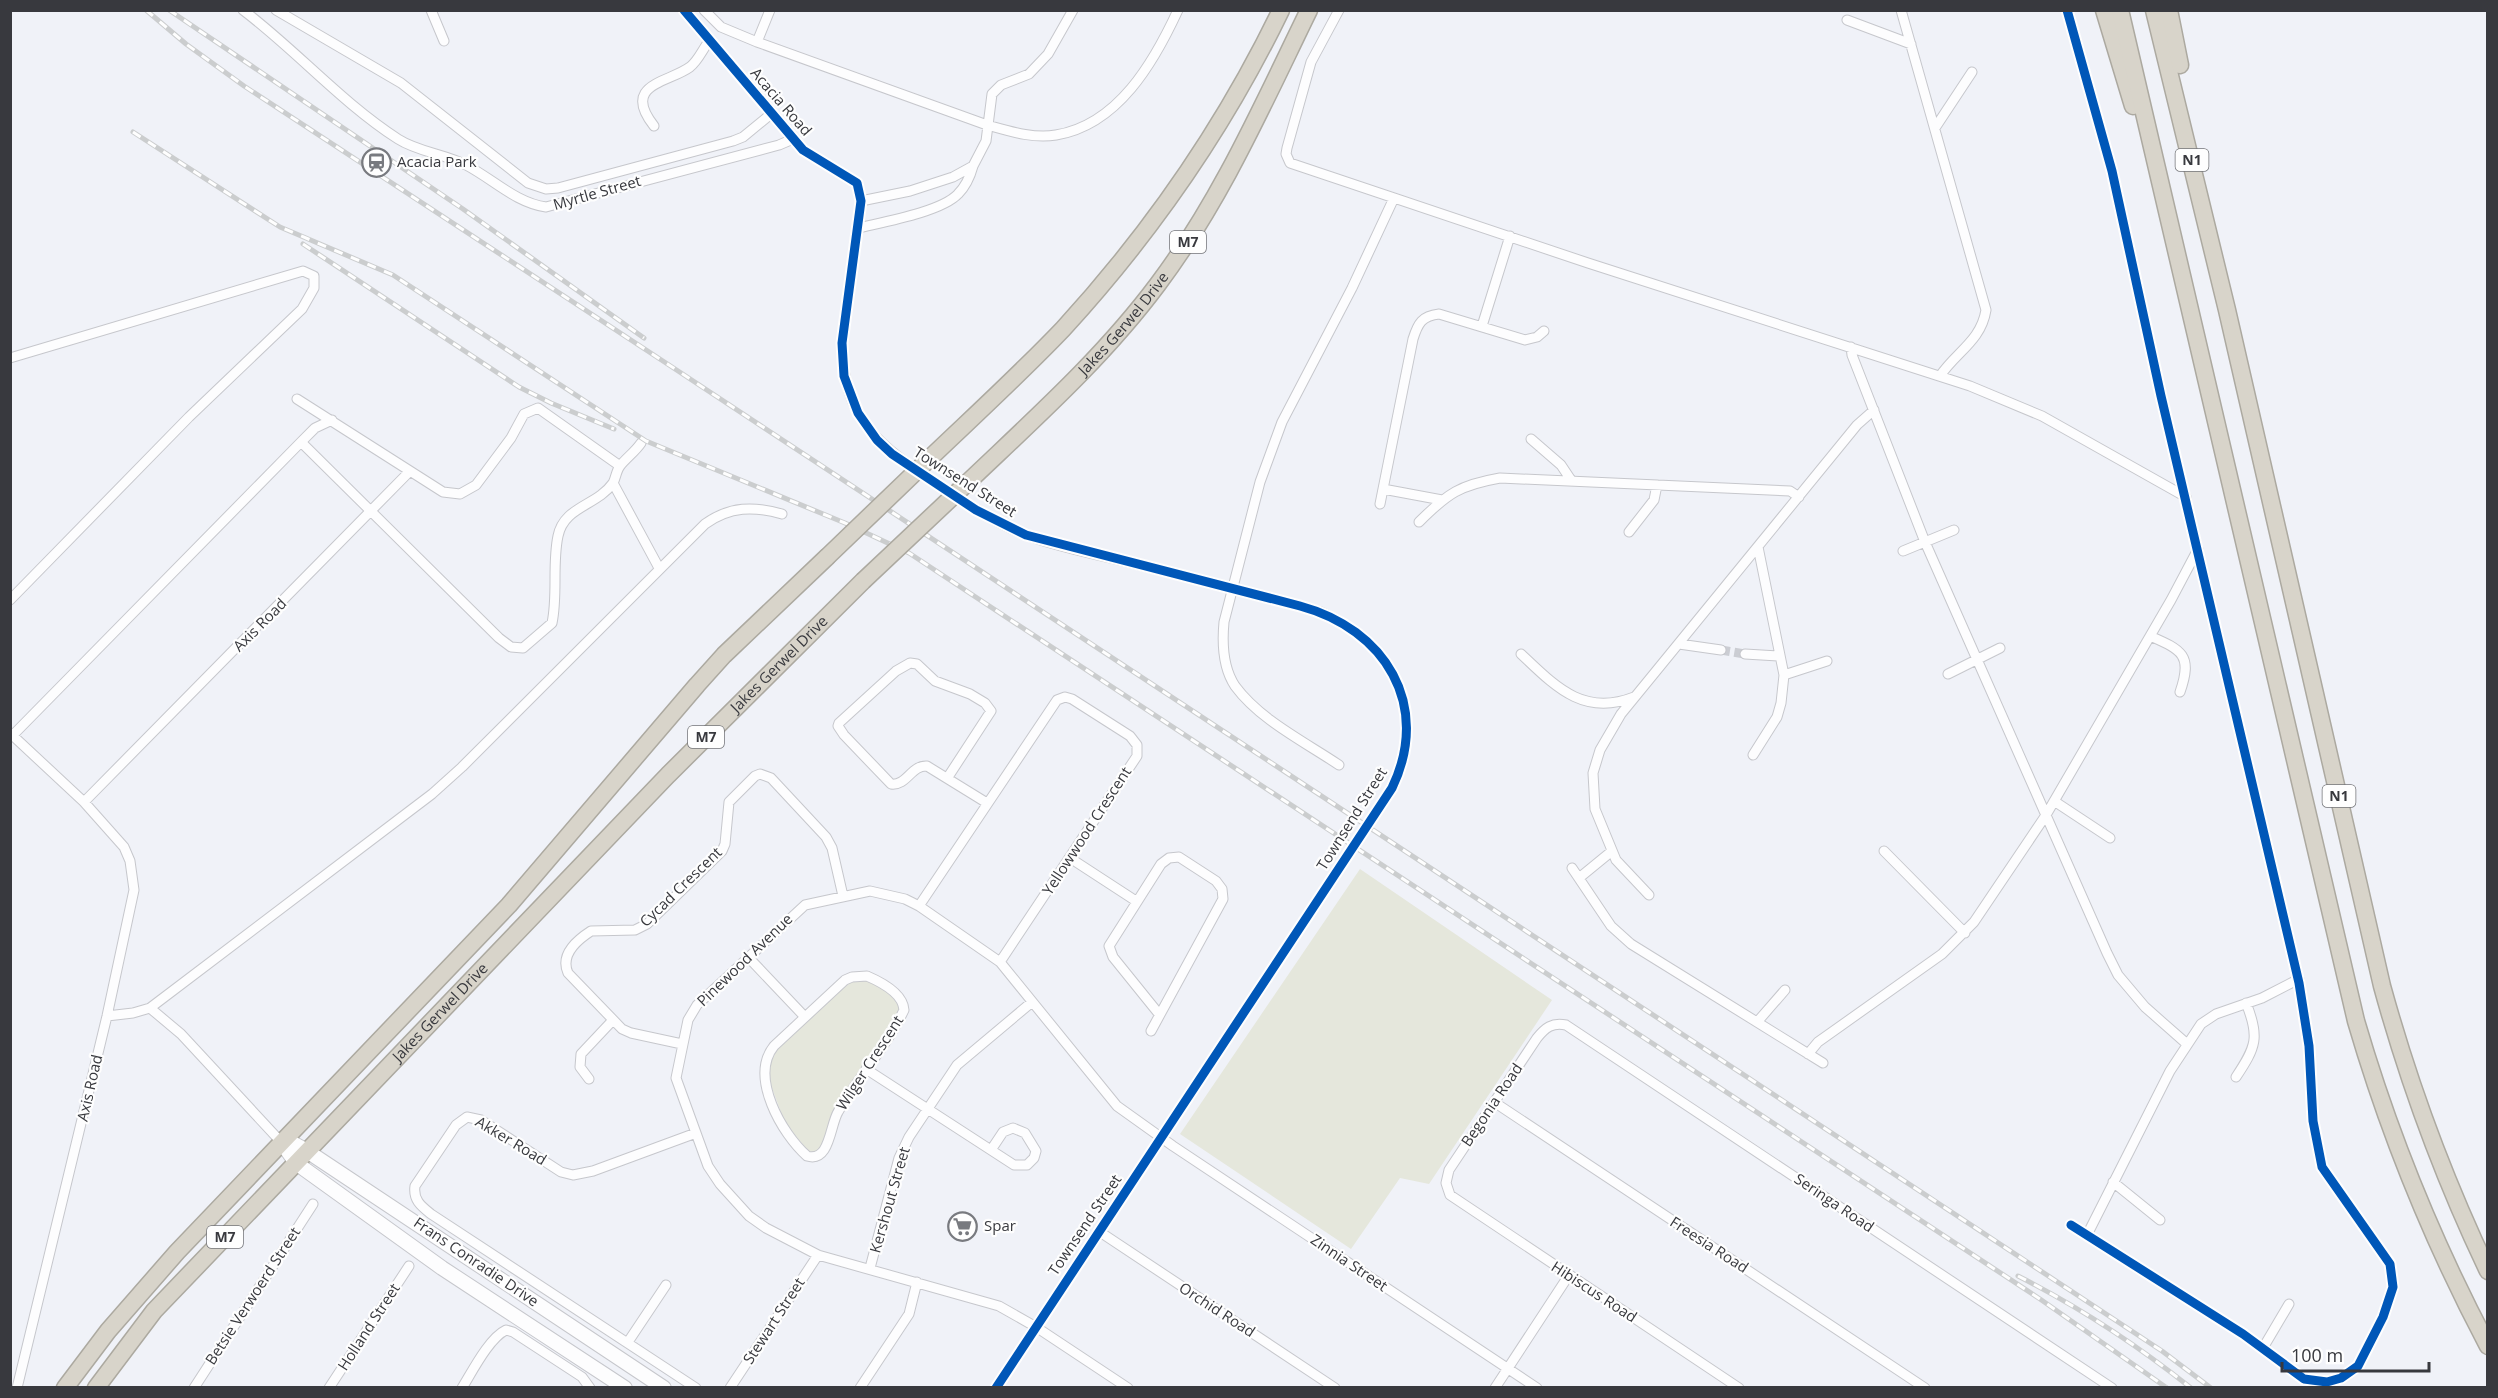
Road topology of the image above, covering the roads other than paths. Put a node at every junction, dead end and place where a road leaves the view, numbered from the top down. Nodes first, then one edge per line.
1 (243, 10) edge
2 (276, 10) edge
3 (431, 10) edge
4 (684, 10) edge
5 (704, 10) edge
6 (770, 10) edge
7 (1072, 10) edge
8 (1178, 10) edge
9 (1281, 10) edge
10 (1310, 10) edge
11 (1339, 10) edge
12 (1901, 10) edge
13 (2067, 10) edge
14 (2104, 10) edge
15 (2120, 10) edge
16 (2154, 10) edge
17 (2169, 10) edge
18 (1847, 20) dead end
19 (710, 40) junction
20 (444, 41) dead end
21 (757, 42) junction
22 (1911, 44) junction
23 (1972, 72) dead end
24 (771, 114) junction
25 (987, 125) junction
26 (654, 126) dead end
27 (1935, 128) junction
28 (793, 139) junction
29 (974, 166) junction
30 (1394, 198) junction
31 (861, 201) junction
32 (858, 228) junction
33 (1510, 236) junction
34 (2178, 256) junction
35 (2228, 310) junction
36 (1482, 326) junction
37 (1545, 331) dead end
38 (1851, 347) junction
39 (10, 358) edge
40 (1940, 376) junction
41 (297, 399) dead end
42 (1874, 410) junction
43 (332, 420) junction
44 (1531, 439) dead end
45 (301, 442) junction
46 (641, 443) dead end
47 (620, 466) junction
48 (410, 471) junction
49 (1571, 480) junction
50 (613, 483) junction
51 (1657, 485) junction
52 (1383, 489) junction
53 (1799, 497) junction
54 (2186, 497) junction
55 (1442, 500) junction
56 (1380, 504) dead end
57 (372, 512) junction
58 (782, 514) dead end
59 (1419, 522) dead end
60 (1954, 530) dead end
61 (1629, 532) dead end
62 (1926, 542) junction
63 (1758, 547) junction
64 (2198, 549) junction
65 (1903, 551) dead end
66 (659, 568) junction
67 (1233, 588) junction
68 (10, 600) edge
69 (2150, 636) junction
70 (1679, 644) junction
71 (2000, 648) dead end
72 (1721, 651) tunnel mouth
73 (1521, 654) dead end
74 (1745, 654) tunnel mouth
75 (1778, 656) junction
76 (1976, 660) junction
77 (1827, 661) dead end
78 (1948, 674) dead end
79 (1784, 675) junction
80 (2180, 692) dead end
81 (1636, 696) junction
82 (12, 734) edge
83 (1753, 754) dead end
84 (1339, 765) dead end
85 (948, 777) junction
86 (2054, 801) junction
87 (84, 802) junction
88 (987, 803) junction
89 (2046, 815) junction
90 (2110, 838) dead end
91 (1612, 851) junction
92 (1884, 851) dead end
93 (1070, 858) junction
94 (1572, 868) dead end
95 (1579, 878) junction
96 (843, 896) junction
97 (1649, 896) dead end
98 (1136, 901) junction
99 (919, 906) junction
100 (1965, 933) junction
101 (748, 957) junction
102 (1000, 962) junction
103 (2299, 979) junction
104 (1785, 990) dead end
105 (1032, 1002) junction
106 (2246, 1003) junction
107 (150, 1008) junction
108 (1159, 1014) junction
109 (107, 1016) junction
110 (805, 1017) junction
111 (613, 1020) junction
112 (1758, 1021) junction
113 (1554, 1024) joint
114 (1151, 1031) dead end
115 (682, 1044) junction
116 (2187, 1044) junction
117 (1808, 1054) junction
118 (1823, 1063) dead end
119 (866, 1069) junction
120 (2236, 1077) dead end
121 (589, 1079) dead end
122 (1494, 1102) junction
123 (928, 1109) junction
124 (696, 1133) junction
125 (1162, 1137) junction
126 (281, 1138) junction
127 (991, 1150) junction
128 (301, 1157) junction
129 (2113, 1182) junction
130 (1450, 1195) joint
131 (313, 1204) dead end
132 (2160, 1221) dead end
133 (2071, 1225) dead end
134 (1100, 1232) junction
135 (2087, 1235) junction
136 (818, 1254) junction
137 (409, 1266) dead end
138 (870, 1268) junction
139 (2487, 1271) edge
140 (1569, 1275) junction
141 (917, 1282) junction
142 (666, 1285) dead end
143 (2289, 1305) dead end
144 (1036, 1326) junction
145 (628, 1342) junction
146 (2487, 1346) edge
147 (2263, 1348) junction
148 (1508, 1368) junction
149 (17, 1388) edge
150 (65, 1388) edge
151 (96, 1388) edge
152 (194, 1388) edge
153 (329, 1388) edge
154 (462, 1388) edge
155 (590, 1388) edge
156 (626, 1388) edge
157 (664, 1388) edge
158 (696, 1388) edge
159 (730, 1388) edge
160 (860, 1388) edge
161 (996, 1388) edge
162 (1128, 1388) edge
163 (1335, 1388) edge
164 (1495, 1388) edge
165 (1537, 1388) edge
166 (1739, 1388) edge
167 (1925, 1388) edge
168 (2112, 1388) edge

1 - 28 street, Myrtle Street
2 - 24 street
3 - 20 street
4 - 19 street, Acacia Road
5 - 21 street
6 - 21 street
7 - 25 street
8 - 25 street
9 - 126 highway, Jakes Gerwel Drive / M7, bridge
10 - 128 highway, Jakes Gerwel Drive / M7, bridge
11 - 30 street
12 - 22 street
13 - 54 street
14 - 34 highway
15 - 34 highway, N1
16 - 35 highway, N1
17 - 35 highway
18 - 22 street
19 - 24 street, Acacia Road
19 - 26 street
21 - 25 street
22 - 27 street
23 - 27 street
24 - 28 street, Acacia Road
25 - 29 street
27 - 40 street
28 - 31 street, Acacia Road
29 - 31 street
29 - 32 street
30 - 33 street
30 - 67 street
31 - 32 street, Townsend Street
32 - 67 street, Townsend Street
33 - 36 street
33 - 38 street
34 - 146 highway, N1
35 - 139 highway, N1
36 - 37 street
36 - 52 street
38 - 40 street
38 - 42 street
39 - 68 street
40 - 54 street
41 - 43 street
42 - 53 street
42 - 62 street
43 - 45 street
43 - 48 street
44 - 49 street
45 - 57 street
45 - 82 street
46 - 47 street
47 - 48 street
47 - 50 street
48 - 57 street, Axis Road
49 - 51 street
49 - 55 street
50 - 57 street
50 - 66 street
51 - 53 street
51 - 61 street
52 - 55 street
52 - 56 street
53 - 63 street
54 - 64 street
55 - 59 street
57 - 87 street, Axis Road
58 - 66 street
60 - 62 street
62 - 65 street
62 - 76 street
63 - 70 street
63 - 75 street
64 - 69 street
64 - 103 street
66 - 107 street
67 - 84 street
67 - 125 street, Townsend Street, bridge
69 - 80 street
69 - 86 street
70 - 72 street
70 - 81 street
71 - 76 street
73 - 81 street
74 - 75 street
75 - 79 street
76 - 78 street
76 - 89 street
77 - 79 street
79 - 83 street
81 - 91 street
82 - 87 street, Axis Road
85 - 85 street
85 - 88 street
86 - 89 street
86 - 90 street
87 - 109 street, Axis Road
88 - 93 street, Yellowwood Crescent
88 - 99 street, Yellowwood Crescent
89 - 100 street
89 - 116 street
91 - 95 street
91 - 97 street
92 - 100 street
93 - 98 street
93 - 102 street, Yellowwood Crescent
94 - 95 street
95 - 112 street
96 - 99 street, Pinewood Avenue
96 - 101 street, Pinewood Avenue
96 - 111 street, Cycad Crescent
98 - 108 street
98 - 108 street
99 - 102 street, Pinewood Avenue
100 - 117 street
101 - 110 street
101 - 115 street, Pinewood Avenue
102 - 105 street, Pinewood Avenue
103 - 106 street
103 - 147 street
104 - 112 street
105 - 123 street, Kershout Street
105 - 125 street, Pinewood Avenue
106 - 116 street
106 - 120 street
107 - 109 street
107 - 126 street
108 - 114 street
109 - 149 street, Axis Road
110 - 119 street, Wilger Crescent
110 - 119 street, Wilger Crescent
111 - 115 street, Cycad Crescent
111 - 121 street
112 - 117 street
113 - 122 street, Begonia Road
113 - 168 street, Seringa Road
115 - 124 street, Pinewood Avenue
116 - 129 street
117 - 118 street
119 - 123 street
122 - 130 street, Begonia Road
122 - 167 street, Freesia Road
123 - 127 street
123 - 138 street, Kershout Street
124 - 136 street, Pinewood Avenue
124 - 145 street, Akker Road
125 - 134 street, Townsend Street
125 - 148 street, Zinnia Street
126 - 128 main road, Frans Conradie Drive
126 - 150 highway, Jakes Gerwel Drive / M7
127 - 127 street
128 - 151 highway, Jakes Gerwel Drive / M7
128 - 156 main road, Frans Conradie Drive
128 - 157 main road, Frans Conradie Drive
129 - 132 street
129 - 135 street
130 - 140 street, Hibiscus Road
131 - 152 street, Betsie Verwoerd Street
133 - 135 street
134 - 144 street, Townsend Street
134 - 163 street, Orchid Road
135 - 147 street
136 - 138 street, Pinewood Avenue
136 - 159 street, Stewart Street
137 - 153 street, Holland Street
138 - 141 street, Pinewood Avenue
140 - 148 street
140 - 166 street, Hibiscus Road
141 - 144 street, Pinewood Avenue
141 - 160 street
142 - 145 street
143 - 147 street
144 - 161 street, Townsend Street
144 - 162 street, Pinewood Avenue
145 - 158 street, Akker Road
148 - 164 street
148 - 165 street, Zinnia Street
154 - 155 street

